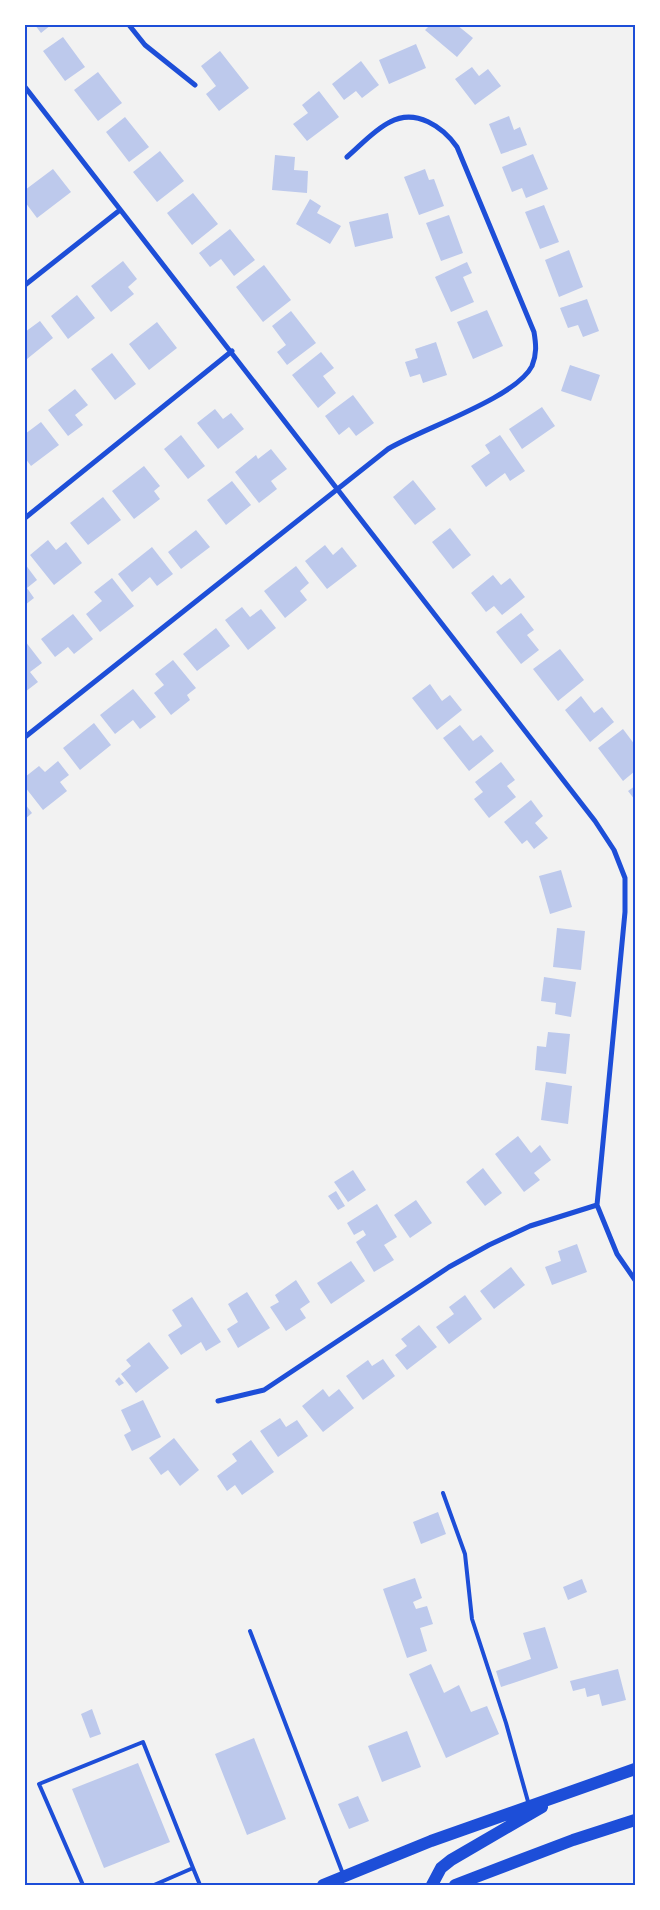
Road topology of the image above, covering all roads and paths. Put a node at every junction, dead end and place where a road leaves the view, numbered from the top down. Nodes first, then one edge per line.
1 (129, 25) edge
2 (195, 86) dead end
3 (25, 87) edge
4 (348, 157) dead end
5 (120, 210) junction
6 (25, 285) edge
7 (232, 352) junction
8 (338, 488) junction
9 (25, 518) edge
10 (25, 736) edge
11 (597, 1205) junction
12 (635, 1280) edge
13 (218, 1401) dead end
14 (443, 1493) dead end
15 (250, 1631) dead end
16 (635, 1769) edge
17 (564, 1794) junction
18 (530, 1806) junction
19 (635, 1820) edge
20 (193, 1868) junction
21 (345, 1880) edge
22 (82, 1885) edge
23 (154, 1885) edge
24 (200, 1885) edge
25 (323, 1885) edge
26 (432, 1885) edge
27 (454, 1885) edge

1 - 2 street
3 - 5 street
4 - 8 street
5 - 6 street
5 - 7 street
7 - 8 street
7 - 9 street
8 - 10 street
8 - 11 street
11 - 12 street
11 - 13 street
14 - 18 lane
15 - 21 lane
16 - 17 main road
17 - 18 main road
17 - 26 main road
18 - 21 main road
19 - 27 main road
20 - 22 lane
20 - 23 lane
20 - 24 lane
21 - 25 main road

